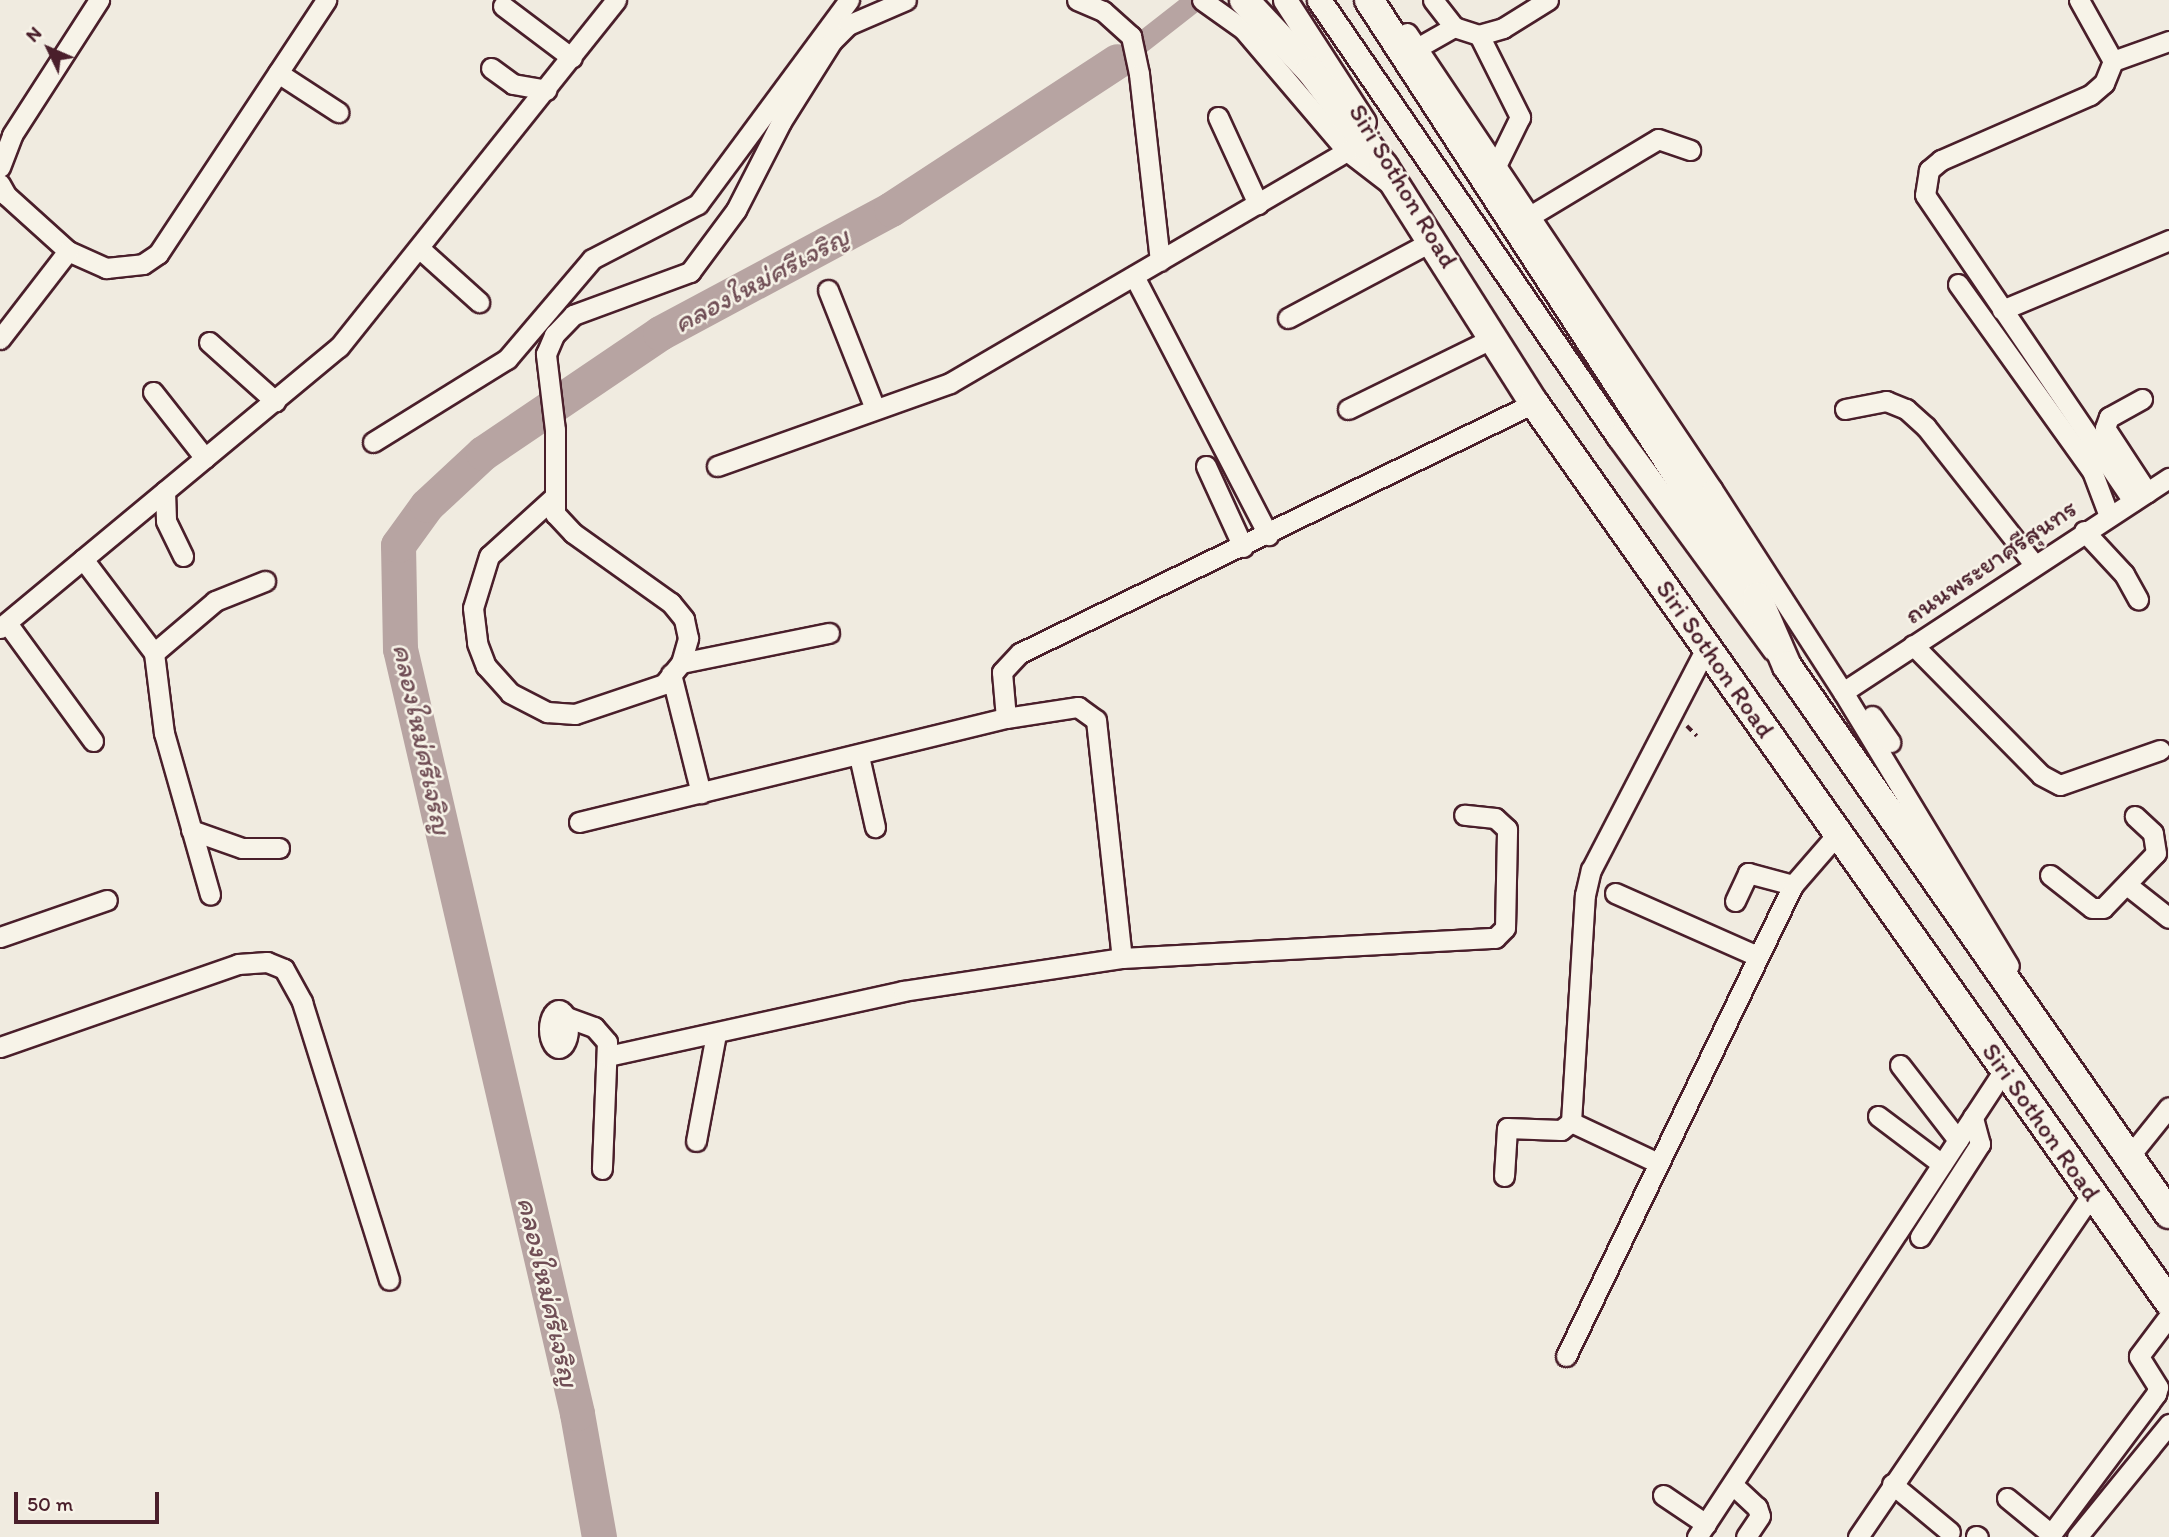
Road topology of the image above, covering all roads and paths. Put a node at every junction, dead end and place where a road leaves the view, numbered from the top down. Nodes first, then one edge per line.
1 (99, 0) edge
2 (326, 0) edge
3 (617, 0) edge
4 (849, 0) edge
5 (906, 0) edge
6 (1077, 0) edge
7 (1202, 0) edge
8 (1244, 0) edge
9 (1285, 0) edge
10 (1319, 0) edge
11 (1369, 0) edge
12 (1385, 0) edge
13 (1433, 0) edge
14 (1548, 0) edge
15 (2079, 0) edge
16 (503, 6) dead end
17 (1454, 27) junction
18 (1479, 35) junction
19 (2169, 41) edge
20 (1416, 48) junction
21 (572, 58) junction
22 (2113, 61) junction
23 (491, 68) dead end
24 (278, 73) junction
25 (546, 90) junction
26 (338, 111) dead end
27 (1218, 117) dead end
28 (1690, 150) dead end
29 (1347, 151) junction
30 (1496, 166) junction
31 (0, 167) edge
32 (1384, 167) junction
33 (0, 184) edge
34 (1401, 191) junction
35 (1258, 204) junction
36 (1530, 216) junction
37 (1434, 240) junction
38 (2169, 240) edge
39 (418, 248) junction
40 (68, 251) junction
41 (1160, 261) junction
42 (1134, 276) junction
43 (1958, 284) dead end
44 (828, 290) dead end
45 (480, 302) dead end
46 (2007, 316) junction
47 (1288, 318) dead end
48 (1994, 334) junction
49 (1495, 337) junction
50 (0, 339) edge
51 (209, 342) dead end
52 (153, 392) dead end
53 (2142, 399) dead end
54 (275, 401) junction
55 (1534, 403) junction
56 (875, 408) junction
57 (1348, 409) dead end
58 (1845, 409) dead end
59 (373, 442) dead end
60 (205, 458) junction
61 (717, 466) dead end
62 (1206, 466) dead end
63 (2169, 478) edge
64 (165, 491) junction
65 (2140, 496) junction
66 (553, 498) junction
67 (2109, 516) junction
68 (2084, 531) junction
69 (1268, 535) junction
70 (1243, 547) junction
71 (183, 556) dead end
72 (83, 559) junction
73 (2034, 564) junction
74 (265, 581) dead end
75 (2138, 599) dead end
76 (3, 625) edge
77 (829, 633) dead end
78 (1913, 645) junction
79 (1706, 648) junction
80 (154, 653) junction
81 (1787, 666) junction
82 (676, 668) junction
83 (1847, 689) junction
84 (1006, 718) junction
85 (93, 741) dead end
86 (1890, 742) dead end
87 (2160, 750) dead end
88 (859, 755) junction
89 (701, 793) junction
90 (1464, 816) dead end
91 (2135, 816) dead end
92 (579, 822) dead end
93 (875, 827) dead end
94 (191, 830) junction
95 (1839, 832) junction
96 (279, 848) dead end
97 (2050, 875) dead end
98 (1793, 885) junction
99 (2127, 885) junction
100 (1615, 893) dead end
101 (209, 895) dead end
102 (107, 900) dead end
103 (1735, 901) dead end
104 (2169, 918) edge
105 (0, 937) edge
106 (1757, 956) junction
107 (1122, 958) junction
108 (2018, 1001) junction
109 (569, 1018) dead end
110 (716, 1034) junction
111 (0, 1044) edge
112 (608, 1056) junction
113 (1899, 1065) dead end
114 (2004, 1070) junction
115 (2169, 1107) edge
116 (1878, 1116) dead end
117 (1973, 1118) junction
118 (1571, 1122) junction
119 (1958, 1140) junction
120 (696, 1141) dead end
121 (2128, 1158) junction
122 (1656, 1162) junction
123 (1942, 1164) junction
124 (602, 1169) dead end
125 (1504, 1177) dead end
126 (2092, 1194) junction
127 (2169, 1214) edge
128 (1920, 1237) dead end
129 (389, 1280) dead end
130 (2169, 1303) edge
131 (2169, 1316) edge
132 (1566, 1356) dead end
133 (2166, 1435) edge
134 (1892, 1484) junction
135 (1733, 1485) junction
136 (1662, 1495) dead end
137 (2007, 1498) dead end
138 (1701, 1530) edge
139 (1950, 1532) dead end
140 (2050, 1535) edge
141 (1746, 1537) edge
142 (1858, 1537) edge
143 (2077, 1537) edge

1 - 31 street
2 - 24 street
3 - 21 street
4 - 59 street
5 - 66 street
6 - 41 street
7 - 29 street
8 - 32 highway
9 - 32 main road, Siri Sothon Road
10 - 81 main road, Siri Sothon Road
11 - 81 highway
12 - 20 street
13 - 17 street
14 - 18 street
15 - 22 street
16 - 21 street
17 - 18 street
17 - 20 street
18 - 30 street
19 - 22 street
20 - 30 street
21 - 25 street
22 - 46 street
23 - 25 street
24 - 26 street
24 - 40 street
25 - 39 street
27 - 35 street
28 - 36 street
29 - 34 street
29 - 35 street
30 - 36 street
32 - 34 highway, Siri Sothon Road
33 - 40 street
34 - 37 highway, Siri Sothon Road
35 - 41 street
36 - 83 street
37 - 47 street
37 - 49 highway, Siri Sothon Road
38 - 46 street
39 - 45 street
39 - 54 street
40 - 50 street
41 - 42 street
42 - 56 street
42 - 69 street
43 - 48 street
44 - 56 street
46 - 48 street
46 - 65 street
48 - 67 street
49 - 55 highway, Siri Sothon Road
49 - 57 street
51 - 54 street
52 - 60 street
53 - 65 street
54 - 60 street
55 - 69 street
55 - 79 highway, Siri Sothon Road
56 - 61 street
58 - 73 street
60 - 64 street
62 - 70 street
63 - 65 street, ถนนพระยาศรีสุนทร
64 - 71 street
64 - 72 street
65 - 67 street, ถนนพระยาศรีสุนทร
66 - 82 street
66 - 82 street
67 - 68 street, ถนนพระยาศรีสุนทร
68 - 73 street, ถนนพระยาศรีสุนทร
68 - 75 street
69 - 70 street
70 - 84 street
72 - 76 street
72 - 80 street
73 - 78 street, ถนนพระยาศรีสุนทร
74 - 80 street
76 - 85 street
77 - 82 street
78 - 83 street, ถนนพระยาศรีสุนทร
78 - 87 street
79 - 95 highway, Siri Sothon Road
79 - 118 street
80 - 94 street
81 - 108 highway, Siri Sothon Road
82 - 89 street
83 - 86 street
83 - 108 street
84 - 88 street
84 - 107 street
88 - 89 street
88 - 93 street
89 - 92 street
90 - 107 street
91 - 99 street
94 - 96 street
94 - 101 street
95 - 98 street
95 - 114 highway, Siri Sothon Road
97 - 99 street
98 - 103 street
98 - 106 street
99 - 104 street
100 - 106 street
102 - 105 street
106 - 122 street
107 - 110 street
108 - 121 highway, Siri Sothon Road
109 - 112 street
110 - 112 street
110 - 120 street
111 - 129 street
112 - 124 street
113 - 119 street
114 - 117 street
114 - 126 highway, Siri Sothon Road
115 - 121 street
116 - 123 street
117 - 119 street
117 - 128 street
118 - 122 street
118 - 125 street
119 - 123 street
121 - 127 highway, Siri Sothon Road
122 - 132 street
123 - 135 street
126 - 130 highway, Siri Sothon Road
126 - 134 street
131 - 140 street
133 - 143 street
134 - 139 street
134 - 142 street
135 - 138 street
135 - 141 street
136 - 138 street
137 - 140 street

